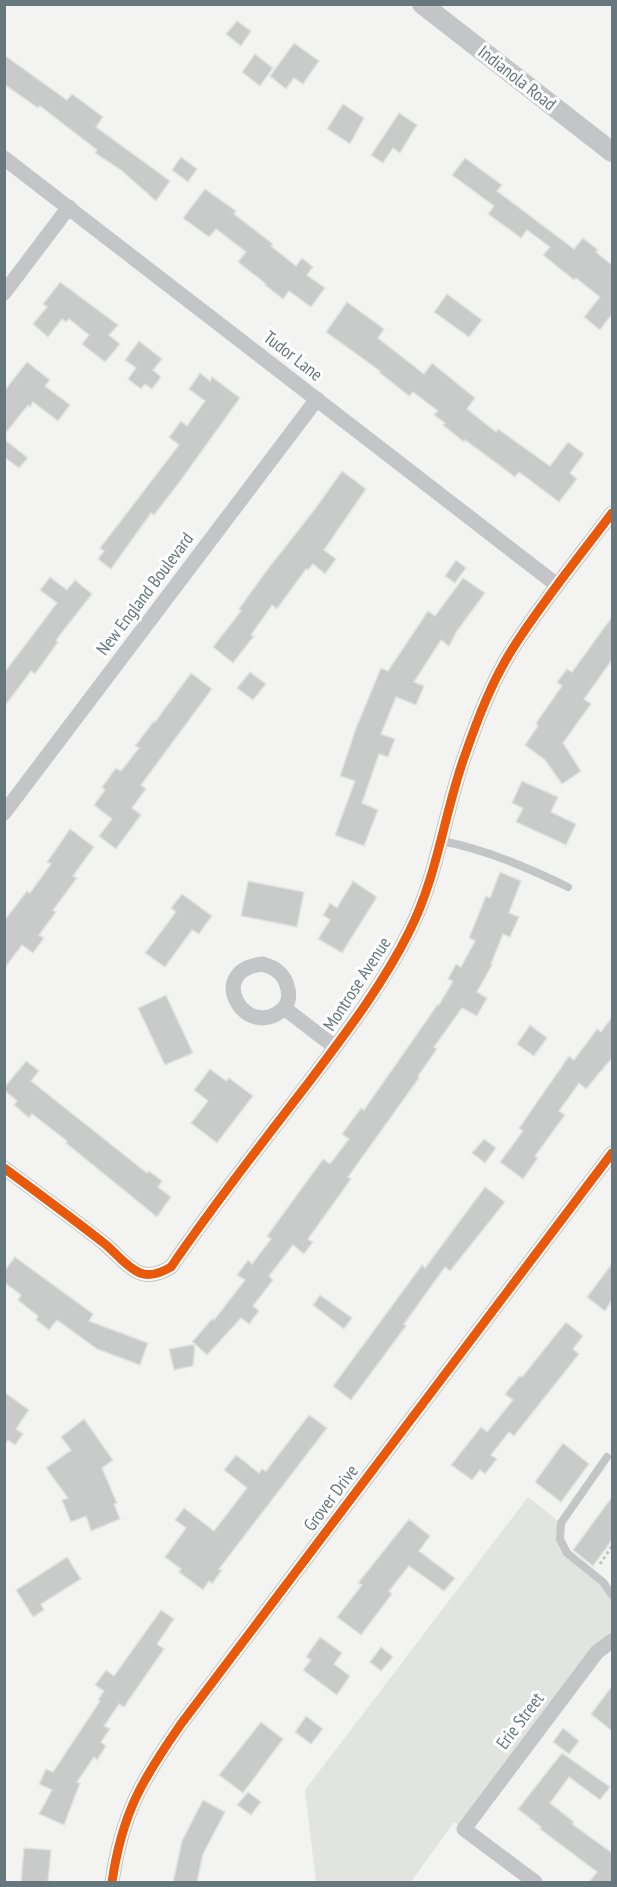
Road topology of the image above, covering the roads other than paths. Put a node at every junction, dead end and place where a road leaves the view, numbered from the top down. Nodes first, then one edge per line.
1 (422, 4) edge
2 (612, 152) edge
3 (4, 158) edge
4 (69, 207) junction
5 (4, 293) edge
6 (317, 399) junction
7 (612, 513) edge
8 (557, 585) junction
9 (4, 813) edge
10 (442, 841) junction
11 (568, 886) dead end
12 (284, 1008) dead end
13 (335, 1047) junction
14 (612, 1153) edge
15 (4, 1168) edge
16 (608, 1457) dead end
17 (612, 1595) edge
18 (612, 1641) edge
19 (112, 1882) edge
20 (535, 1882) edge

1 - 2 street, Indianola Road
3 - 4 street, Tudor Lane
4 - 5 street
4 - 6 street, Tudor Lane
6 - 8 street, Tudor Lane
6 - 9 street, New England Boulevard
7 - 8 street, Montrose Avenue
8 - 10 street, Montrose Avenue
10 - 11 lane
10 - 13 street, Montrose Avenue
12 - 13 street
13 - 15 street, Montrose Avenue
14 - 19 street, Grover Drive
16 - 17 lane
18 - 20 street, Erie Street

